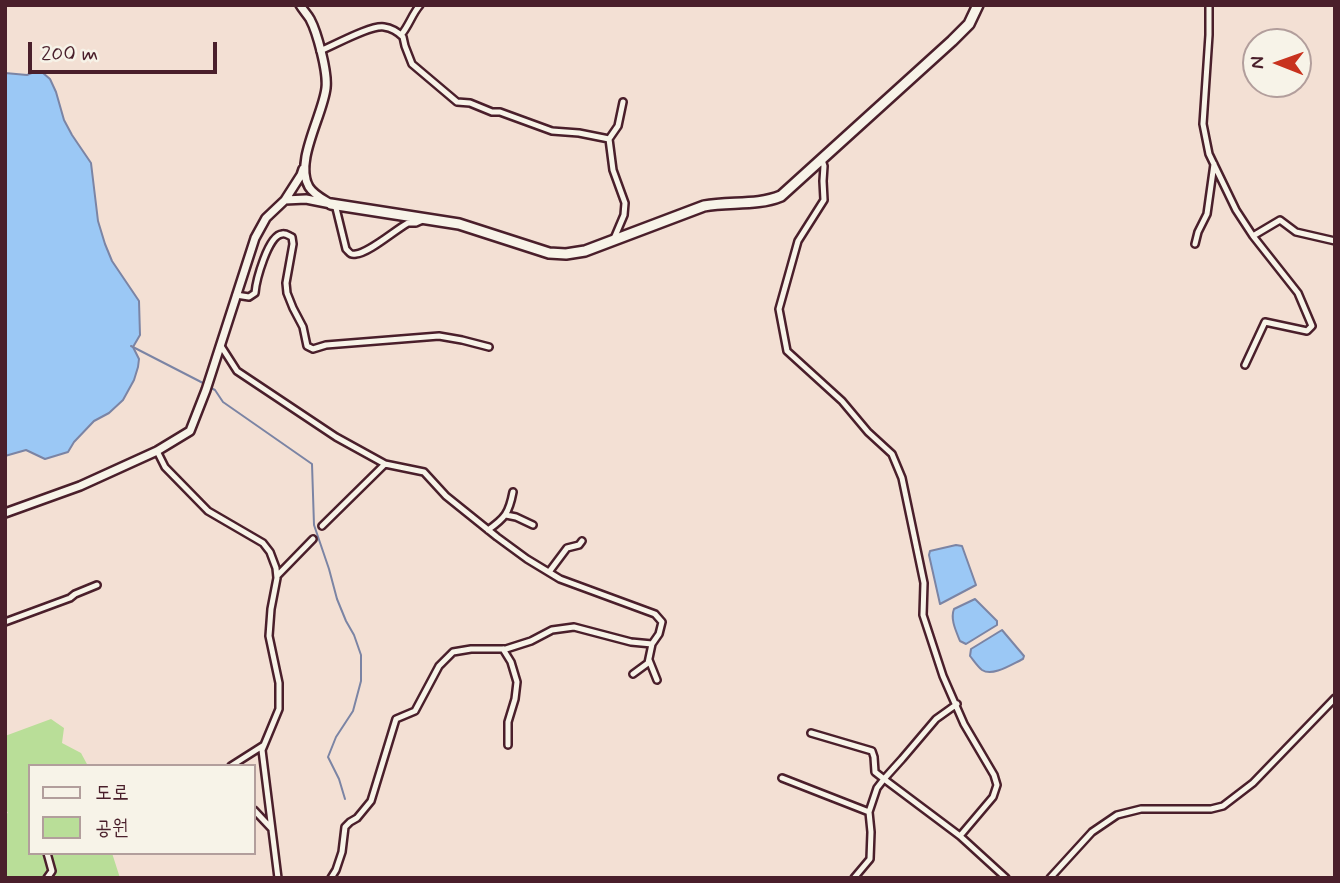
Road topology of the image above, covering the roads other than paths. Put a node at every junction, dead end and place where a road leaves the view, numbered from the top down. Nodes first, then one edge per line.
1 (300, 5) edge
2 (420, 5) edge
3 (978, 5) edge
4 (1209, 5) edge
5 (401, 35) junction
6 (320, 51) junction
7 (622, 102) dead end
8 (609, 139) junction
9 (822, 160) junction
10 (1214, 164) junction
11 (303, 168) junction
12 (285, 200) junction
13 (333, 204) junction
14 (427, 218) junction
15 (1253, 236) junction
16 (613, 241) junction
17 (1335, 241) edge
18 (1195, 244) dead end
19 (236, 295) junction
20 (221, 346) junction
21 (489, 346) dead end
22 (1245, 365) dead end
23 (157, 451) junction
24 (385, 464) junction
25 (513, 492) dead end
26 (5, 513) edge
27 (506, 515) junction
28 (533, 525) dead end
29 (322, 526) dead end
30 (488, 530) junction
31 (313, 539) dead end
32 (583, 541) dead end
33 (549, 572) junction
34 (277, 576) junction
35 (97, 585) dead end
36 (5, 622) edge
37 (652, 645) junction
38 (503, 649) junction
39 (649, 660) junction
40 (633, 674) dead end
41 (657, 680) dead end
42 (1335, 698) edge
43 (957, 704) junction
44 (811, 733) dead end
45 (264, 745) junction
46 (508, 745) dead end
47 (234, 764) edge
48 (782, 778) dead end
49 (884, 779) junction
50 (256, 812) edge
51 (869, 812) junction
52 (271, 828) junction
53 (960, 836) junction
54 (48, 855) edge
55 (47, 878) edge
56 (278, 878) edge
57 (331, 878) edge
58 (854, 878) edge
59 (1006, 878) edge
60 (1050, 878) edge

1 - 6 street
2 - 5 street
3 - 9 main road
4 - 10 street
5 - 6 street
5 - 8 street
6 - 11 street
7 - 8 street
8 - 16 street
9 - 16 main road
9 - 43 street
10 - 15 street
10 - 18 street
11 - 12 street
11 - 13 street
12 - 13 street
12 - 19 street
13 - 14 main road
13 - 14 street
14 - 16 main road
15 - 17 street
15 - 22 street
19 - 20 street
19 - 21 street
20 - 23 street
20 - 24 street
23 - 26 street
23 - 34 street
24 - 29 street
24 - 30 street
25 - 27 street
27 - 28 street
27 - 30 street
30 - 33 street
31 - 34 street
32 - 33 street
33 - 37 street
34 - 45 street
35 - 36 street
37 - 38 street
37 - 39 street
38 - 46 street
38 - 57 street
39 - 40 street
39 - 41 street
42 - 60 street
43 - 49 street
43 - 53 street
44 - 49 street
45 - 47 street
45 - 52 street
48 - 51 street
49 - 51 street
49 - 53 street
50 - 52 street
51 - 58 street
52 - 56 street
53 - 59 street
54 - 55 street

